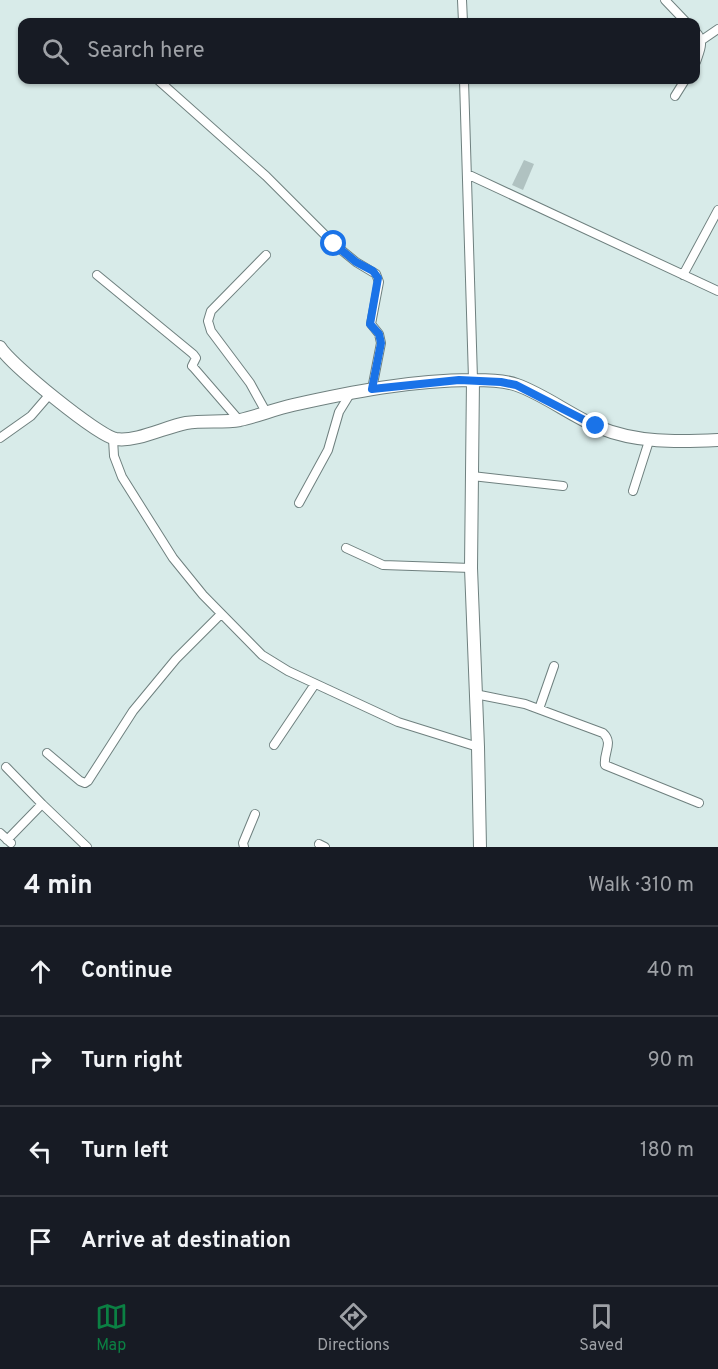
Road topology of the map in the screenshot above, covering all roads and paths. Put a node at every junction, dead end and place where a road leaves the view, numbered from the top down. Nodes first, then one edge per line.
1 (462, 0) edge
2 (665, 0) edge
3 (463, 18) edge
4 (682, 18) edge
5 (718, 29) edge
6 (700, 37) edge
7 (702, 40) junction
8 (700, 47) edge
9 (162, 84) edge
10 (464, 84) edge
11 (682, 84) edge
12 (675, 96) dead end
13 (466, 174) junction
14 (718, 210) edge
15 (266, 255) dead end
16 (97, 274) dead end
17 (683, 275) junction
18 (718, 291) edge
19 (0, 347) edge
20 (473, 380) junction
21 (372, 389) junction
22 (50, 394) junction
23 (350, 394) junction
24 (266, 412) junction
25 (239, 420) junction
26 (0, 438) edge
27 (113, 438) junction
28 (718, 440) edge
29 (649, 441) junction
30 (472, 476) junction
31 (563, 486) dead end
32 (633, 491) dead end
33 (299, 503) dead end
34 (346, 548) dead end
35 (471, 568) junction
36 (221, 614) junction
37 (554, 666) dead end
38 (315, 684) junction
39 (475, 694) junction
40 (539, 709) junction
41 (274, 745) dead end
42 (478, 747) junction
43 (47, 753) dead end
44 (6, 768) dead end
45 (699, 803) dead end
46 (42, 804) junction
47 (255, 814) dead end
48 (0, 833) edge
49 (11, 844) edge
50 (87, 847) edge
51 (244, 847) edge
52 (480, 847) edge

1 - 3 street
2 - 4 street
5 - 7 street
6 - 7 street
7 - 8 street
9 - 21 street
10 - 13 street
11 - 12 street
13 - 17 street
13 - 20 street
14 - 17 street
15 - 24 street
16 - 25 street
17 - 18 street
19 - 22 street
20 - 21 street
20 - 29 street
20 - 30 street
21 - 23 street
22 - 26 street
22 - 27 street
23 - 24 street
23 - 33 street
24 - 25 street
25 - 27 street
27 - 36 street
28 - 29 street
29 - 32 street
30 - 31 street
30 - 35 street
34 - 35 street
35 - 39 street
36 - 38 street
36 - 43 street
37 - 40 street
38 - 41 street
38 - 42 street
39 - 40 street
39 - 42 street
40 - 45 street
42 - 52 street
44 - 46 street
46 - 49 street
46 - 50 street
47 - 51 street
48 - 49 street

